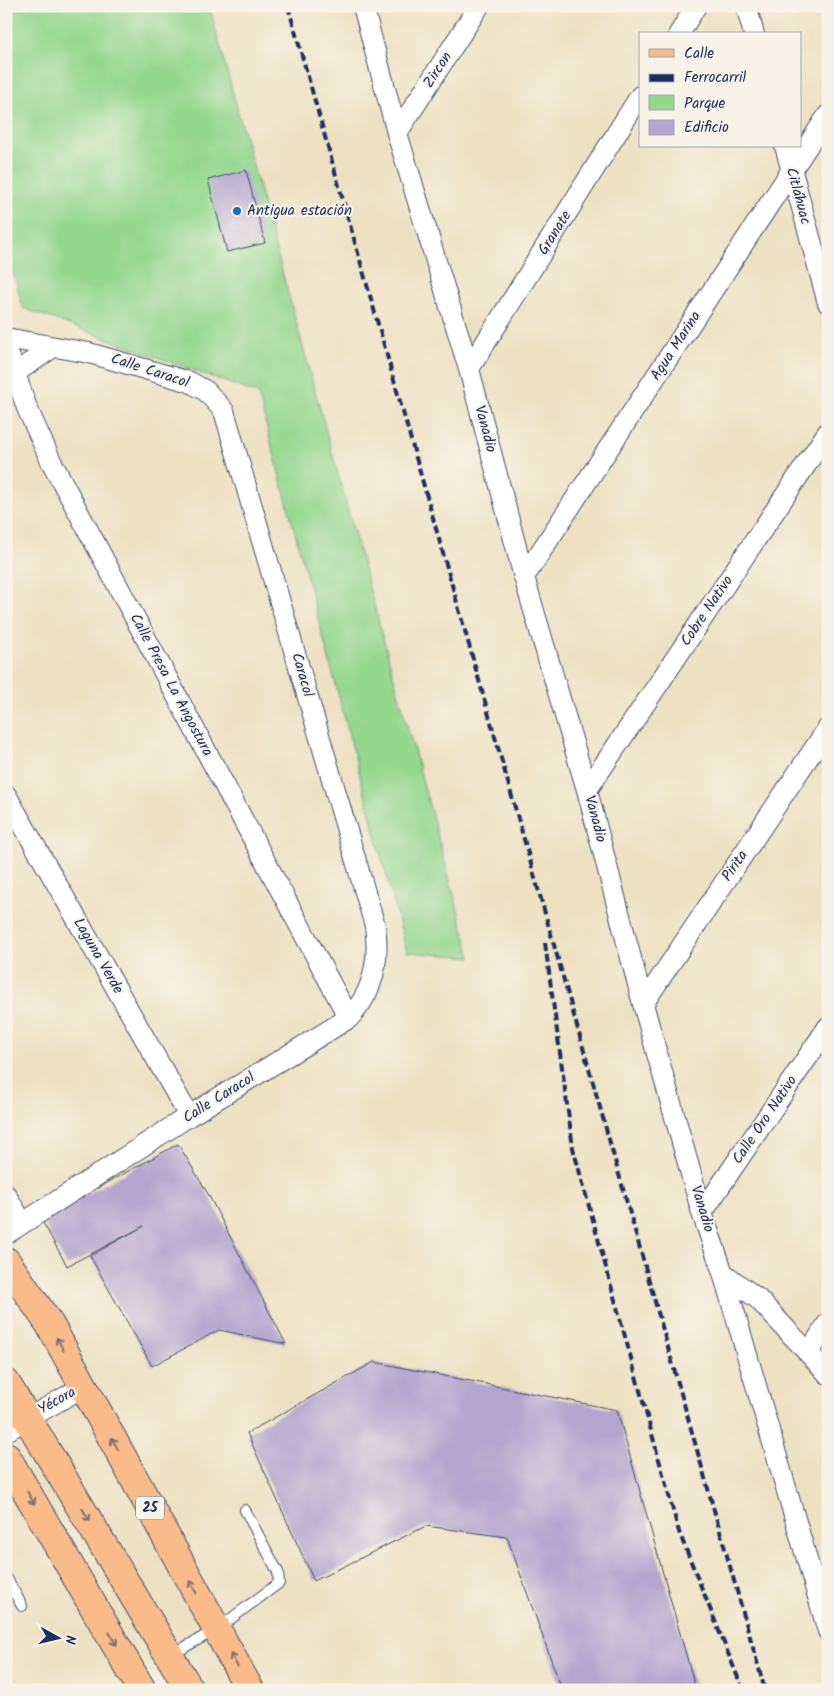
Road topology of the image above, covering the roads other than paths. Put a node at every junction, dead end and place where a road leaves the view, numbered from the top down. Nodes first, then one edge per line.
1 (363, 6) edge
2 (479, 6) edge
3 (696, 6) edge
4 (746, 6) edge
5 (680, 32) edge
6 (753, 32) edge
7 (639, 98) edge
8 (828, 115) edge
9 (397, 133) junction
10 (786, 148) edge
11 (792, 172) junction
12 (806, 225) junction
13 (828, 238) edge
14 (828, 303) edge
15 (6, 338) edge
16 (6, 347) edge
17 (52, 348) junction
18 (469, 369) junction
19 (11, 377) edge
20 (229, 424) joint
21 (828, 432) edge
22 (524, 577) junction
23 (828, 728) edge
24 (587, 790) junction
25 (6, 795) edge
26 (375, 926) joint
27 (643, 1004) junction
28 (349, 1018) junction
29 (828, 1027) edge
30 (189, 1116) junction
31 (6, 1195) edge
32 (702, 1213) junction
33 (14, 1228) edge
34 (6, 1261) edge
35 (723, 1273) junction
36 (828, 1323) edge
37 (809, 1352) junction
38 (828, 1374) edge
39 (6, 1383) edge
40 (83, 1387) junction
41 (17, 1425) edge
42 (6, 1456) edge
43 (245, 1510) dead end
44 (6, 1577) edge
45 (22, 1606) dead end
46 (217, 1630) junction
47 (828, 1631) edge
48 (171, 1656) junction
49 (142, 1690) edge
50 (190, 1690) edge
51 (250, 1690) edge

1 - 9 street, Vanadio
2 - 9 street, Zircon
3 - 5 street
4 - 6 street
7 - 18 street, Granate
8 - 11 street, Agua Marina
9 - 18 street, Vanadio
10 - 11 street, Citláhuac
11 - 12 street, Citláhuac
11 - 22 street, Agua Marina
12 - 13 street
12 - 14 street, Citláhuac
15 - 17 street, Calle Caracol
16 - 19 street, Calle Presa La Angostura
17 - 19 street
17 - 20 street, Calle Caracol
18 - 22 street, Vanadio
19 - 28 street, Calle Presa La Angostura
20 - 26 street, Caracol
21 - 24 street, Cobre Nativo
22 - 24 street, Vanadio
23 - 27 street, Pirita
24 - 27 street, Vanadio
25 - 30 street, Laguna Verde
26 - 28 street, Calle Caracol
27 - 32 street, Vanadio
28 - 30 street, Calle Caracol
29 - 32 street, Calle Oro Nativo
30 - 33 street, Calle Caracol
31 - 33 street
32 - 35 street, Vanadio
40 -> 34 main road, 25
35 - 37 street
35 - 47 street, Vanadio
36 - 37 street
37 - 38 street
39 - 41 main road
40 - 41 street, Yécora
46 -> 40 main road, 25
41 -> 48 main road
42 -> 49 main road
43 - 46 lane
44 - 45 lane
46 - 48 lane
51 -> 46 main road, 25
48 - 50 main road

